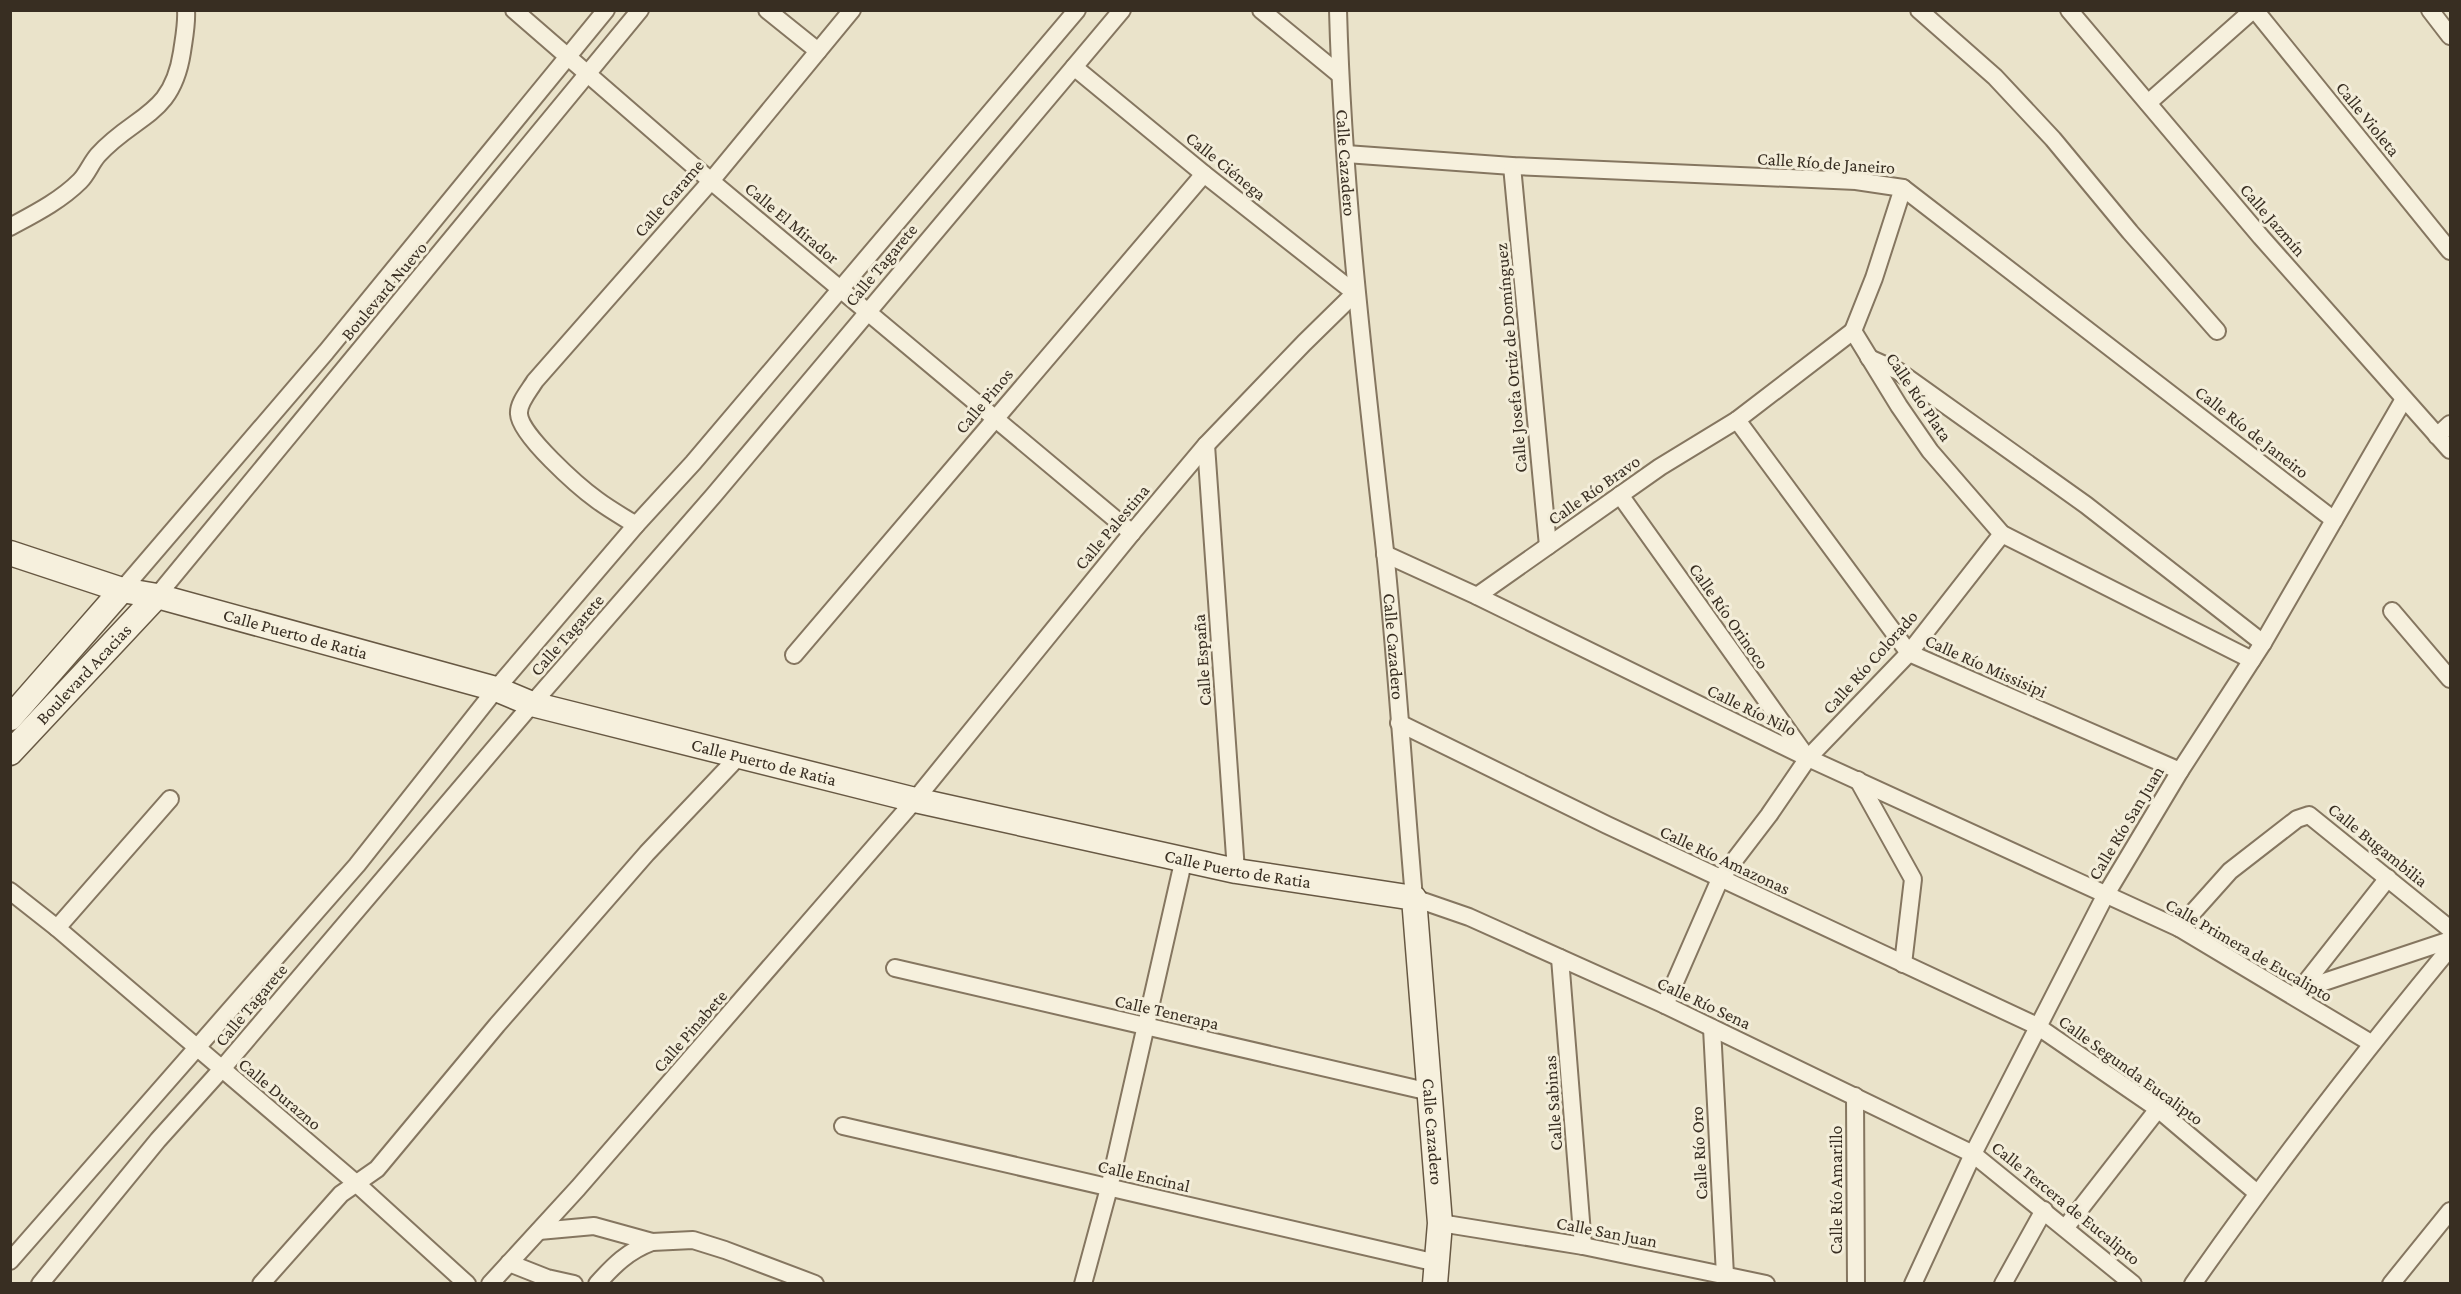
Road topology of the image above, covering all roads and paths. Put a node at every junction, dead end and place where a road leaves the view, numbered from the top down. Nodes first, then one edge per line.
1 (186, 10) edge
2 (514, 10) edge
3 (606, 10) edge
4 (640, 10) edge
5 (768, 10) edge
6 (852, 10) edge
7 (1077, 10) edge
8 (1122, 10) edge
9 (1261, 10) edge
10 (1338, 10) edge
11 (1919, 10) edge
12 (2070, 10) edge
13 (2254, 10) edge
14 (2430, 10) edge
15 (2451, 36) edge
16 (818, 51) junction
17 (568, 58) junction
18 (1074, 67) junction
19 (1339, 74) junction
20 (588, 75) junction
21 (2148, 103) junction
22 (1346, 154) junction
23 (1512, 166) junction
24 (1203, 174) junction
25 (711, 181) junction
26 (1903, 188) junction
27 (10, 227) edge
28 (2451, 251) edge
29 (840, 288) junction
30 (1355, 293) junction
31 (868, 311) junction
32 (2217, 331) dead end
33 (1853, 332) junction
34 (1868, 358) junction
35 (2404, 399) junction
36 (995, 418) junction
37 (1737, 420) junction
38 (2451, 424) edge
39 (2437, 435) junction
40 (1206, 445) junction
41 (2451, 450) edge
42 (1620, 495) junction
43 (2334, 520) junction
44 (636, 525) junction
45 (1132, 532) junction
46 (2002, 534) junction
47 (1548, 546) junction
48 (10, 553) edge
49 (1385, 554) junction
50 (122, 590) junction
51 (157, 596) junction
52 (1477, 596) junction
53 (2392, 611) dead end
54 (2263, 643) junction
55 (1909, 653) junction
56 (794, 654) dead end
57 (2252, 660) junction
58 (2451, 679) edge
59 (496, 690) junction
60 (532, 704) junction
61 (10, 718) edge
62 (1399, 723) junction
63 (10, 753) edge
64 (740, 755) junction
65 (1808, 759) junction
66 (2180, 771) junction
67 (1858, 780) junction
68 (170, 799) dead end
69 (915, 800) junction
70 (1184, 858) junction
71 (357, 865) junction
72 (1236, 871) junction
73 (2388, 878) junction
74 (1719, 879) junction
75 (378, 885) junction
76 (10, 891) edge
77 (2105, 896) junction
78 (1414, 898) junction
79 (57, 928) junction
80 (2178, 928) junction
81 (2451, 929) edge
82 (2451, 940) edge
83 (2451, 948) edge
84 (1560, 958) junction
85 (1903, 964) junction
86 (895, 968) dead end
87 (2294, 996) junction
88 (1665, 1005) junction
89 (2037, 1026) junction
90 (1145, 1028) junction
91 (1712, 1028) junction
92 (2371, 1043) junction
93 (196, 1048) junction
94 (221, 1070) junction
95 (1430, 1092) junction
96 (1855, 1096) junction
97 (2158, 1109) junction
98 (843, 1126) dead end
99 (1973, 1154) junction
100 (357, 1184) junction
101 (1109, 1188) junction
102 (2257, 1193) junction
103 (2044, 1209) junction
104 (2451, 1210) edge
105 (1440, 1223) junction
106 (2066, 1227) junction
107 (539, 1231) junction
108 (652, 1242) junction
109 (1583, 1246) junction
110 (10, 1261) edge
111 (509, 1263) junction
112 (1436, 1273) edge
113 (1725, 1275) junction
114 (40, 1284) edge
115 (261, 1284) edge
116 (467, 1284) edge
117 (490, 1284) edge
118 (574, 1284) edge
119 (597, 1284) edge
120 (815, 1284) edge
121 (1083, 1284) edge
122 (1766, 1284) edge
123 (1856, 1284) edge
124 (1913, 1284) edge
125 (2003, 1284) edge
126 (2133, 1284) edge
127 (2193, 1284) edge
128 (2391, 1284) edge

1 - 27 street
2 - 17 street, Calle El Mirador
3 - 17 street, Boulevard Nuevo
4 - 20 street, Boulevard Nuevo
5 - 16 street
6 - 16 street, Calle Garame
7 - 29 street, Calle Tagarete
8 - 18 street, Calle Tagarete
9 - 19 street
10 - 19 street, Calle Cazadero
11 - 32 street
12 - 21 street, Calle Jazmín
13 - 21 street
13 - 28 street, Calle Violeta
14 - 15 street
16 - 25 street, Calle Garame
17 - 20 street, Calle El Mirador
17 - 50 street, Boulevard Nuevo
18 - 24 street, Calle Ciénega
18 - 31 street, Calle Tagarete
19 - 22 street, Calle Cazadero
20 - 25 street, Calle El Mirador
20 - 51 street, Boulevard Nuevo
21 - 35 street, Calle Jazmín
22 - 23 street, Calle Río de Janeiro
22 - 30 street, Calle Cazadero
23 - 26 street, Calle Río de Janeiro
23 - 47 street, Calle Josefa Ortiz de Domínguez
24 - 30 street, Calle Ciénega
24 - 36 street, Calle Pinos
25 - 29 street, Calle El Mirador
25 - 44 street, Calle Garame
26 - 33 street
26 - 43 street, Calle Río de Janeiro
29 - 31 street, Calle El Mirador
29 - 44 street, Calle Tagarete
30 - 40 street, Calle Palestina
30 - 49 street, Calle Cazadero
31 - 36 street, Calle El Mirador
31 - 60 street, Calle Tagarete
33 - 34 street
33 - 37 street, Calle Río Bravo
34 - 46 street, Calle Río Plata
34 - 54 street, Calle Río Plata
35 - 39 street, Calle Jazmín
35 - 43 street, Calle Río San Juan
36 - 45 street, Calle El Mirador
36 - 56 street, Calle Pinos
37 - 42 street, Calle Río Bravo
37 - 55 street, Calle Río Missisipi
38 - 39 street
39 - 41 street, Calle Jazmín
40 - 45 street, Calle Palestina
40 - 72 street, Calle España
42 - 47 street, Calle Río Bravo
42 - 65 street, Calle Río Orinoco
43 - 54 street, Calle Río San Juan
44 - 59 street, Calle Tagarete
45 - 69 street, Calle Palestina
46 - 55 street, Calle Río Colorado
46 - 57 street, Calle Río Plata
47 - 52 street, Calle Río Bravo
48 - 50 street, Calle Puerto de Ratia
49 - 52 street, Calle Río Nilo
49 - 62 street, Calle Cazadero
50 - 51 street, Calle Puerto de Ratia
50 - 61 street, Boulevard Acacias
51 - 59 street, Calle Puerto de Ratia
51 - 63 street, Boulevard Acacias
52 - 65 street, Calle Río Nilo
53 - 58 street
54 - 57 street, Calle Río San Juan
55 - 65 street, Calle Río Colorado
55 - 66 street, Calle Río Missisipi
57 - 66 street, Calle Río San Juan
59 - 60 street, Calle Puerto de Ratia
59 - 71 street, Calle Tagarete
60 - 64 street, Calle Puerto de Ratia
60 - 75 street, Calle Tagarete
62 - 74 street, Calle Río Amazonas
62 - 78 street, Calle Cazadero
64 - 69 street, Calle Puerto de Ratia
64 - 100 street
65 - 67 street, Calle Río Nilo
65 - 74 street, Calle Río Colorado
66 - 77 street, Calle Río San Juan
67 - 77 street, Calle Río Nilo
67 - 85 street
68 - 79 street
69 - 70 street, Calle Puerto de Ratia
69 - 107 street, Calle Pinabete
70 - 72 street, Calle Puerto de Ratia
70 - 90 street
71 - 75 street
71 - 93 street, Calle Tagarete
72 - 78 street, Calle Puerto de Ratia
73 - 80 street, Calle Bugambilia
73 - 81 street, Calle Bugambilia
73 - 87 street
74 - 85 street, Calle Río Amazonas
74 - 88 street, Calle Río Colorado
75 - 94 street, Calle Tagarete
76 - 79 street, Calle Durazno
77 - 80 street, Calle Primera de Eucalipto
77 - 89 street, Calle Río San Juan
78 - 84 street, Calle Río Sena
78 - 95 street, Calle Cazadero
79 - 93 street, Calle Durazno
80 - 87 street, Calle Primera de Eucalipto
82 - 87 street
83 - 92 street
84 - 88 street, Calle Río Sena
84 - 109 street, Calle Sabinas
85 - 89 street, Calle Río Amazonas
86 - 90 street, Calle Tenerapa
87 - 92 street, Calle Primera de Eucalipto
88 - 91 street, Calle Río Sena
89 - 97 street, Calle Segunda Eucalipto
89 - 99 street, Calle Río San Juan
90 - 95 street, Calle Tenerapa
90 - 101 street
91 - 96 street, Calle Río Sena
91 - 113 street, Calle Río Oro
92 - 102 street
93 - 94 street, Calle Durazno
93 - 110 street, Calle Tagarete
94 - 100 street, Calle Durazno
94 - 114 street, Calle Tagarete
95 - 105 street, Calle Cazadero
96 - 99 street, Calle Río Sena
96 - 123 street, Calle Río Amarillo
97 - 102 street, Calle Segunda Eucalipto
97 - 106 street
98 - 101 street, Calle Encinal
99 - 103 street, Calle Tercera de Eucalipto
99 - 124 street, Calle Río San Juan
100 - 115 street
100 - 116 street, Calle Durazno
101 - 112 street, Calle Encinal
101 - 121 street
102 - 127 street
103 - 106 street, Calle Tercera de Eucalipto
103 - 125 street
104 - 128 street
105 - 109 street, Calle San Juan
105 - 112 street, Calle Cazadero
106 - 126 street, Calle Tercera de Eucalipto
107 - 108 street
107 - 111 street, Calle Pinabete
108 - 119 street
108 - 120 street
109 - 113 street, Calle San Juan
111 - 117 street, Calle Pinabete
111 - 118 street
113 - 122 street, Calle San Juan

